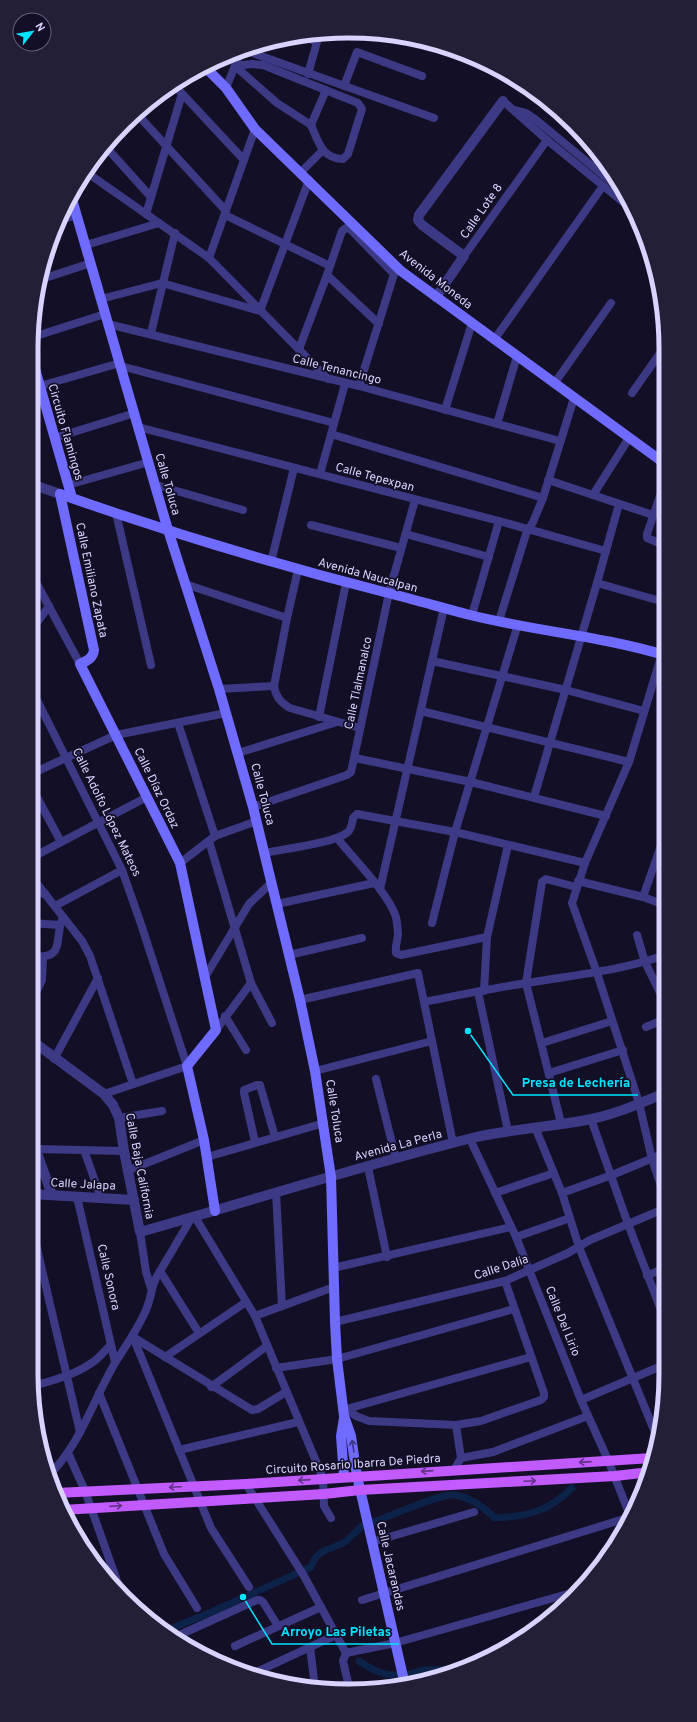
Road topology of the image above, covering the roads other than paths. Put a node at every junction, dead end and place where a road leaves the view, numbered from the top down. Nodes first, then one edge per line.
1 (314, 40) edge
2 (252, 53) edge
3 (238, 59) edge
4 (235, 66) junction
5 (211, 70) edge
6 (308, 74) junction
7 (422, 76) dead end
8 (321, 79) junction
9 (344, 86) junction
10 (226, 88) junction
11 (178, 89) edge
12 (322, 89) junction
13 (182, 94) junction
14 (503, 101) joint
15 (512, 109) junction
16 (434, 118) dead end
17 (140, 119) edge
18 (311, 126) junction
19 (255, 129) junction
20 (547, 140) junction
21 (166, 147) junction
22 (109, 151) edge
23 (322, 151) junction
24 (244, 160) junction
25 (301, 172) junction
26 (91, 175) edge
27 (309, 180) junction
28 (610, 180) edge
29 (603, 186) junction
30 (151, 197) junction
31 (621, 201) edge
32 (74, 204) edge
33 (225, 213) junction
34 (146, 214) junction
35 (77, 215) junction
36 (67, 218) edge
37 (159, 224) junction
38 (175, 233) junction
39 (86, 245) junction
40 (285, 245) junction
41 (464, 256) junction
42 (209, 258) junction
43 (91, 263) junction
44 (330, 266) junction
45 (327, 275) junction
46 (47, 277) edge
47 (162, 283) junction
48 (436, 297) junction
49 (101, 299) junction
50 (611, 303) dead end
51 (260, 311) junction
52 (107, 319) junction
53 (472, 323) junction
54 (379, 324) junction
55 (151, 333) junction
56 (39, 336) edge
57 (494, 340) junction
58 (299, 349) junction
59 (659, 355) edge
60 (517, 356) junction
61 (120, 364) junction
62 (38, 380) edge
63 (329, 380) junction
64 (345, 384) junction
65 (554, 384) junction
66 (359, 386) junction
67 (41, 391) junction
68 (38, 392) edge
69 (632, 393) dead end
70 (574, 398) junction
71 (445, 410) junction
72 (135, 413) junction
73 (334, 423) junction
74 (497, 424) junction
75 (138, 427) junction
76 (331, 434) junction
77 (54, 438) junction
78 (629, 438) junction
79 (560, 440) junction
80 (659, 459) edge
81 (149, 462) junction
82 (294, 468) junction
83 (320, 474) junction
84 (548, 480) junction
85 (68, 485) junction
86 (156, 485) junction
87 (38, 486) edge
88 (60, 494) junction
89 (593, 495) junction
90 (72, 498) junction
91 (543, 498) junction
92 (659, 498) edge
93 (415, 500) junction
94 (618, 504) junction
95 (243, 510) dead end
96 (116, 513) junction
97 (653, 515) junction
98 (499, 521) junction
99 (311, 525) dead end
100 (168, 530) junction
101 (529, 530) junction
102 (406, 534) junction
103 (659, 542) edge
104 (402, 548) junction
105 (606, 551) junction
106 (489, 557) junction
107 (271, 562) junction
108 (298, 570) junction
109 (346, 583) junction
110 (597, 583) junction
111 (185, 584) junction
112 (38, 586) edge
113 (389, 593) junction
114 (659, 601) edge
115 (49, 606) junction
116 (444, 608) junction
117 (472, 615) junction
118 (287, 618) junction
119 (38, 621) edge
120 (499, 621) junction
121 (518, 624) junction
122 (581, 636) junction
123 (659, 651) edge
124 (432, 661) junction
125 (80, 664) junction
126 (659, 664) edge
127 (151, 665) dead end
128 (502, 677) junction
129 (274, 686) junction
130 (219, 689) junction
131 (566, 690) junction
132 (38, 702) edge
133 (421, 711) junction
134 (644, 711) junction
135 (226, 713) junction
136 (319, 717) junction
137 (338, 722) junction
138 (178, 723) junction
139 (487, 726) junction
140 (360, 728) junction
141 (116, 735) junction
142 (550, 742) junction
143 (238, 753) junction
144 (66, 757) junction
145 (355, 758) junction
146 (629, 762) junction
147 (408, 768) junction
148 (38, 771) edge
149 (470, 782) junction
150 (147, 797) junction
151 (534, 797) junction
152 (38, 800) edge
153 (254, 807) junction
154 (606, 816) junction
155 (257, 821) junction
156 (396, 821) junction
157 (99, 822) junction
158 (455, 832) junction
159 (212, 838) junction
160 (337, 838) junction
161 (60, 842) junction
162 (508, 845) junction
163 (659, 850) edge
164 (265, 853) junction
165 (38, 854) edge
166 (585, 863) junction
167 (180, 864) junction
168 (122, 870) junction
169 (271, 883) junction
170 (577, 884) junction
171 (38, 885) edge
172 (377, 886) junction
173 (38, 893) edge
174 (45, 894) junction
175 (642, 897) junction
176 (659, 903) edge
177 (277, 904) junction
178 (55, 906) junction
179 (63, 917) junction
180 (432, 923) dead end
181 (38, 924) edge
182 (59, 925) junction
183 (235, 927) junction
184 (637, 935) dead end
185 (487, 937) junction
186 (362, 938) dead end
187 (289, 955) junction
188 (38, 957) edge
189 (43, 957) junction
190 (659, 957) edge
191 (645, 962) junction
192 (597, 973) junction
193 (205, 977) junction
194 (98, 978) junction
195 (251, 983) junction
196 (526, 983) junction
197 (38, 988) edge
198 (481, 991) junction
199 (659, 991) edge
200 (300, 1000) junction
201 (424, 1002) junction
202 (225, 1016) junction
203 (612, 1021) junction
204 (659, 1021) edge
205 (272, 1023) dead end
206 (646, 1026) dead end
207 (216, 1030) junction
208 (432, 1041) junction
209 (542, 1043) junction
210 (38, 1046) edge
211 (246, 1050) dead end
212 (622, 1050) junction
213 (54, 1059) junction
214 (187, 1066) junction
215 (315, 1071) junction
216 (549, 1073) junction
217 (376, 1079) dead end
218 (133, 1084) junction
219 (104, 1094) junction
220 (659, 1096) edge
221 (639, 1103) junction
222 (162, 1111) dead end
223 (119, 1118) junction
224 (591, 1119) junction
225 (324, 1123) junction
226 (561, 1123) junction
227 (535, 1127) junction
228 (508, 1131) junction
229 (275, 1137) junction
230 (470, 1139) junction
231 (204, 1140) junction
232 (255, 1142) junction
233 (453, 1143) junction
234 (38, 1149) edge
235 (84, 1150) junction
236 (124, 1151) junction
237 (659, 1156) edge
238 (207, 1157) junction
239 (396, 1159) junction
240 (652, 1159) junction
241 (38, 1161) edge
242 (368, 1167) junction
243 (127, 1171) junction
244 (554, 1173) junction
245 (612, 1175) junction
246 (331, 1176) junction
247 (659, 1180) edge
248 (276, 1192) junction
249 (495, 1193) junction
250 (562, 1193) junction
251 (38, 1194) edge
252 (52, 1195) junction
253 (77, 1197) junction
254 (101, 1198) junction
255 (134, 1200) junction
256 (215, 1211) junction
257 (659, 1211) edge
258 (194, 1217) junction
259 (570, 1218) junction
260 (628, 1224) junction
261 (511, 1227) junction
262 (140, 1232) junction
263 (516, 1237) junction
264 (579, 1247) junction
265 (38, 1254) edge
266 (387, 1257) junction
267 (333, 1268) junction
268 (659, 1270) edge
269 (160, 1271) junction
270 (530, 1271) junction
271 (647, 1276) junction
272 (505, 1281) junction
273 (334, 1287) junction
274 (151, 1288) junction
275 (246, 1302) junction
276 (282, 1306) junction
277 (659, 1306) edge
278 (514, 1309) junction
279 (254, 1316) junction
280 (335, 1322) junction
281 (199, 1333) junction
282 (133, 1337) junction
283 (111, 1345) junction
284 (267, 1346) junction
285 (165, 1357) junction
286 (531, 1357) junction
287 (337, 1359) junction
288 (115, 1362) junction
289 (659, 1367) edge
290 (276, 1368) junction
291 (66, 1376) junction
292 (632, 1379) junction
293 (39, 1384) edge
294 (211, 1386) junction
295 (286, 1392) junction
296 (99, 1393) junction
297 (581, 1400) junction
298 (345, 1412) junction
299 (588, 1416) junction
300 (298, 1422) junction
301 (456, 1425) junction
302 (654, 1430) edge
303 (80, 1432) junction
304 (179, 1450) junction
305 (68, 1453) junction
306 (462, 1458) junction
307 (647, 1458) edge
308 (608, 1460) junction
309 (490, 1468) junction
310 (454, 1470) junction
311 (53, 1471) edge
312 (643, 1473) edge
313 (357, 1476) junction
314 (615, 1476) junction
315 (344, 1477) junction
316 (323, 1478) junction
317 (492, 1483) junction
318 (246, 1484) junction
319 (192, 1486) junction
320 (138, 1488) junction
321 (360, 1490) junction
322 (85, 1491) junction
323 (62, 1493) edge
324 (324, 1494) junction
325 (255, 1498) junction
326 (199, 1501) junction
327 (144, 1504) junction
328 (91, 1508) junction
329 (628, 1509) edge
330 (69, 1510) edge
331 (474, 1512) dead end
332 (331, 1518) dead end
333 (622, 1519) edge
334 (372, 1542) junction
335 (117, 1580) edge
336 (249, 1587) dead end
337 (384, 1594) junction
338 (567, 1594) edge
339 (362, 1600) dead end
340 (321, 1607) junction
341 (197, 1608) dead end
342 (278, 1626) junction
343 (180, 1635) edge
344 (336, 1635) junction
345 (395, 1643) junction
346 (235, 1646) dead end
347 (310, 1647) junction
348 (346, 1653) junction
349 (264, 1672) edge
350 (404, 1679) edge
351 (314, 1682) edge
352 (348, 1684) edge

1 - 6 street
2 - 6 street
3 - 4 street
4 - 10 street
4 - 12 street
4 - 18 street
5 - 10 main road, Avenida Moneda
6 - 8 street
7 - 9 street
8 - 9 street
8 - 12 street
9 - 16 street
10 - 19 main road, Avenida Moneda
11 - 13 street
12 - 18 street
12 - 23 street
13 - 21 street
13 - 24 street
14 - 15 street
14 - 41 street
15 - 20 street
15 - 28 street
17 - 21 street
18 - 23 street
19 - 24 street
19 - 25 main road, Avenida Moneda
20 - 29 street
20 - 41 street, Calle Lote 8
21 - 30 street
21 - 33 street
22 - 30 street
23 - 25 street
24 - 33 street
25 - 27 main road, Avenida Moneda
26 - 34 street
27 - 40 street
27 - 48 main road, Avenida Moneda
29 - 31 street
29 - 57 street
30 - 34 street
32 - 35 main road, Calle Toluca
33 - 40 street
33 - 42 street
34 - 37 street
35 - 36 street
35 - 39 main road, Calle Toluca
37 - 38 street
37 - 39 street
38 - 42 street
38 - 47 street
39 - 43 main road, Calle Toluca
40 - 44 street
40 - 51 street
41 - 48 street, Calle Lote 8
42 - 51 street
43 - 46 street
43 - 49 main road, Calle Toluca
44 - 45 street
44 - 54 street
45 - 54 street
45 - 58 street
47 - 49 street
47 - 51 street
47 - 55 street
48 - 53 main road, Avenida Moneda
49 - 52 main road, Calle Toluca
50 - 65 street
51 - 58 street
52 - 55 street, Calle Tenancingo
52 - 56 street
52 - 61 main road, Calle Toluca
53 - 57 main road, Avenida Moneda
53 - 71 street
54 - 66 street
55 - 63 street, Calle Tenancingo
57 - 60 main road, Avenida Moneda
58 - 63 street
59 - 69 street
60 - 65 main road, Avenida Moneda
60 - 74 street
61 - 67 street
61 - 72 main road, Calle Toluca
61 - 73 street
62 - 67 main road, Circuito Flamingos
63 - 64 street, Calle Tenancingo
64 - 66 street, Calle Tenancingo
64 - 73 street
65 - 70 main road, Avenida Moneda
66 - 71 street, Calle Tenancingo
67 - 68 street
67 - 77 main road, Circuito Flamingos
70 - 78 main road, Avenida Moneda
70 - 79 street
71 - 74 street, Calle Tenancingo
72 - 75 main road, Calle Toluca
72 - 77 street
73 - 76 street
74 - 79 street, Calle Tenancingo
75 - 81 main road, Calle Toluca
75 - 82 street, Calle Tepexpan
76 - 83 street
76 - 91 street
77 - 85 main road, Circuito Flamingos
78 - 80 main road, Avenida Moneda
78 - 89 street
79 - 84 street
81 - 85 street
81 - 86 main road, Calle Toluca
82 - 83 street, Calle Tepexpan
82 - 107 street
83 - 93 street, Calle Tepexpan
84 - 89 street
84 - 91 street
85 - 90 main road, Circuito Flamingos
86 - 95 street
86 - 100 main road, Calle Toluca
87 - 88 street, Circuito Flamingos
88 - 90 main road, Circuito Flamingos
88 - 125 main road, Calle Emiliano Zapata
89 - 94 street
90 - 96 main road, Avenida Naucalpan
91 - 101 street
92 - 97 street
93 - 98 street, Calle Tepexpan
93 - 102 street, Calle Tlalmanalco
94 - 97 street
94 - 105 street
96 - 100 main road, Avenida Naucalpan
96 - 127 street
97 - 103 street
98 - 101 street, Calle Tepexpan
98 - 106 street
99 - 104 street
100 - 107 main road, Avenida Naucalpan
100 - 111 main road, Calle Toluca
101 - 105 street, Calle Tepexpan
101 - 120 street
102 - 104 street, Calle Tlalmanalco
102 - 106 street
104 - 113 street, Calle Tlalmanalco
105 - 110 street
106 - 117 street
107 - 108 main road, Avenida Naucalpan
108 - 109 main road, Avenida Naucalpan
108 - 118 street
109 - 113 main road, Avenida Naucalpan
109 - 136 street
110 - 114 street
110 - 122 street
111 - 118 street
111 - 130 main road, Calle Toluca
112 - 115 street, Calle Díaz Ordaz
113 - 116 main road, Avenida Naucalpan
113 - 140 street, Calle Tlalmanalco
115 - 119 street
115 - 125 street, Calle Díaz Ordaz
116 - 117 main road, Avenida Naucalpan
116 - 124 street
117 - 120 main road, Avenida Naucalpan
118 - 129 street
120 - 121 main road, Avenida Naucalpan
121 - 122 main road, Avenida Naucalpan
121 - 128 street
122 - 123 main road, Avenida Naucalpan
122 - 131 street
124 - 128 street
124 - 133 street
125 - 141 main road, Calle Díaz Ordaz
126 - 134 street
128 - 131 street
128 - 139 street
129 - 130 street
129 - 136 street
130 - 135 main road, Calle Toluca
131 - 134 street
131 - 142 street
132 - 144 street, Calle Adolfo López Mateos
133 - 139 street
133 - 147 street
134 - 146 street
135 - 138 street
135 - 143 main road, Calle Toluca
136 - 137 street
137 - 140 street
137 - 143 street
138 - 141 street
138 - 159 street
139 - 142 street
139 - 149 street
140 - 145 street, Calle Tlalmanalco
141 - 144 street
141 - 150 main road, Calle Díaz Ordaz
142 - 146 street
142 - 151 street
143 - 153 main road, Calle Toluca
144 - 148 street
144 - 157 street, Calle Adolfo López Mateos
145 - 147 street
145 - 153 street, Calle Tlalmanalco
146 - 154 street
147 - 149 street
147 - 156 street
149 - 151 street
149 - 158 street
150 - 157 street
150 - 167 main road, Calle Díaz Ordaz
151 - 154 street
152 - 161 street
153 - 155 main road, Calle Toluca
154 - 166 street
155 - 159 street
155 - 164 main road, Calle Toluca
156 - 158 street
156 - 160 street
156 - 172 street
157 - 161 street
157 - 168 street, Calle Adolfo López Mateos
158 - 162 street
158 - 180 street
159 - 167 street
159 - 183 street
160 - 164 street
160 - 172 street
161 - 165 street
162 - 166 street
162 - 185 street
163 - 175 street
164 - 169 main road, Calle Toluca
166 - 170 street
167 - 193 main road, Calle Díaz Ordaz
168 - 178 street
168 - 214 street, Calle Adolfo López Mateos
169 - 177 main road, Calle Toluca
169 - 183 street
170 - 175 street
170 - 192 street
170 - 196 street
171 - 174 street
172 - 177 street
172 - 185 street
173 - 174 street
174 - 178 street
175 - 176 street
177 - 187 main road, Calle Toluca
178 - 179 street
179 - 182 street
179 - 194 street
181 - 182 street
182 - 189 street
183 - 193 street
183 - 195 street
184 - 191 street
185 - 198 street
186 - 187 street
187 - 200 main road, Calle Toluca
188 - 189 street
189 - 197 street
190 - 191 street
191 - 192 street
191 - 199 street
192 - 196 street
192 - 203 street
193 - 207 main road, Calle Díaz Ordaz
194 - 213 street
194 - 218 street
195 - 202 street
195 - 205 street
196 - 198 street
196 - 209 street
198 - 201 street
198 - 228 street
200 - 201 street
200 - 215 main road, Calle Toluca
201 - 208 street
202 - 207 street
202 - 211 street
203 - 209 street
203 - 212 street
204 - 206 street
207 - 214 main road
208 - 215 street
208 - 233 street
209 - 216 street
210 - 213 street, Calle Baja California
212 - 216 street
212 - 221 street
213 - 219 street, Calle Baja California
214 - 218 street
214 - 231 main road, Calle Adolfo López Mateos
215 - 225 main road, Calle Toluca
216 - 226 street
217 - 239 street
218 - 219 street
219 - 223 street, Calle Baja California
220 - 221 street, Avenida La Perla
221 - 224 street, Avenida La Perla
221 - 240 street
222 - 223 street
223 - 236 street, Calle Baja California
224 - 226 street, Avenida La Perla
224 - 245 street
225 - 229 street
225 - 246 main road, Calle Toluca
226 - 227 street, Avenida La Perla
227 - 228 street, Avenida La Perla
227 - 244 street
228 - 230 street, Avenida La Perla
229 - 232 street
229 - 232 street
230 - 233 street, Avenida La Perla
230 - 249 street, Calle Del Lirio
231 - 238 main road, Calle Adolfo López Mateos
231 - 243 street
232 - 238 street
233 - 239 street, Avenida La Perla
234 - 235 street
235 - 236 street
235 - 254 street
236 - 243 street, Calle Baja California
237 - 240 street
238 - 256 main road, Calle Adolfo López Mateos
239 - 242 street, Avenida La Perla
240 - 245 street
240 - 247 street
241 - 252 street
242 - 246 street, Avenida La Perla
242 - 266 street
243 - 255 street, Calle Baja California
244 - 249 street
244 - 250 street
245 - 250 street
245 - 260 street
246 - 248 street, Avenida La Perla
246 - 267 main road, Calle Toluca
248 - 256 street, Avenida La Perla
248 - 276 street
249 - 261 street, Calle Del Lirio
250 - 259 street
251 - 252 street, Calle Jalapa
252 - 253 street, Calle Jalapa
253 - 254 street, Calle Jalapa
253 - 283 street, Calle Sonora
254 - 255 street, Calle Jalapa
255 - 262 street, Calle Baja California
256 - 258 street, Avenida La Perla
257 - 260 street, Calle Dalia
258 - 262 street, Avenida La Perla
258 - 269 street
258 - 275 street
259 - 263 street
259 - 264 street
260 - 264 street, Calle Dalia
260 - 271 street
261 - 263 street, Calle Del Lirio
261 - 266 street
262 - 274 street, Calle Baja California
263 - 270 street, Calle Del Lirio
264 - 270 street, Calle Dalia
264 - 292 street
265 - 291 street
266 - 267 street
267 - 273 main road, Calle Toluca
268 - 271 street
269 - 274 street
269 - 281 street
270 - 272 street, Calle Dalia
270 - 297 street, Calle Del Lirio
271 - 277 street
272 - 278 street
272 - 280 street, Calle Dalia
273 - 276 street
273 - 280 main road, Calle Toluca
274 - 282 street
275 - 279 street
275 - 281 street
276 - 279 street
278 - 286 street
278 - 287 street
279 - 284 street
280 - 287 main road, Calle Toluca
281 - 285 street
282 - 285 street
282 - 288 street
282 - 304 street
283 - 288 street, Calle Sonora
283 - 291 street
284 - 290 street
284 - 294 street
285 - 294 street
286 - 298 street
286 - 301 street
287 - 290 street
287 - 298 main road, Calle Toluca
288 - 296 street
289 - 292 street
290 - 295 street
291 - 293 street
291 - 303 street
292 - 297 street
292 - 302 street
294 - 295 street
295 - 300 street
296 - 303 street
296 - 320 street
297 - 299 street, Calle Del Lirio
298 - 301 street
313 -> 298 main road, Calle Toluca
298 - 315 main road, Calle Toluca
299 - 306 street
299 - 308 street, Calle Del Lirio
300 - 304 street
300 - 316 street
301 - 306 street
303 - 305 street
304 - 319 street
305 - 311 street
305 - 322 street
306 - 310 street
307 - 308 main road, Circuito Rosario Ibarra De Piedra
308 -> 309 main road, Circuito Rosario Ibarra De Piedra
308 - 314 street, Calle Del Lirio
309 - 310 main road, Circuito Rosario Ibarra De Piedra
309 - 317 street
310 -> 313 main road, Circuito Rosario Ibarra De Piedra
312 - 314 main road
313 - 315 main road, Circuito Rosario Ibarra De Piedra
313 - 321 main road, Calle Jacarandas
317 -> 314 main road
314 - 329 street, Calle Del Lirio
315 - 316 main road, Circuito Rosario Ibarra De Piedra
316 -> 318 main road, Circuito Rosario Ibarra De Piedra
316 - 324 street
317 - 321 main road
318 - 319 main road, Circuito Rosario Ibarra De Piedra
318 - 325 street
319 -> 320 main road, Circuito Rosario Ibarra De Piedra
319 - 326 street
320 - 322 main road, Circuito Rosario Ibarra De Piedra
320 - 327 street
321 - 324 main road
321 - 334 main road, Calle Jacarandas
322 - 323 main road, Circuito Rosario Ibarra De Piedra
322 - 328 street
324 - 325 main road
324 - 332 street
325 - 326 main road
325 - 340 street
326 - 327 main road
326 - 336 street
328 -> 327 main road
327 - 341 street
328 - 330 main road
328 - 335 street
331 - 334 street
333 - 337 street
334 - 337 main road, Calle Jacarandas
337 - 339 street
337 - 345 main road, Calle Jacarandas
338 - 345 street
340 - 342 street
340 - 344 street
342 - 343 street
342 - 346 street
344 - 347 street
344 - 348 street
345 - 348 street
345 - 350 main road, Calle Jacarandas
347 - 349 street
347 - 351 street
348 - 352 street

